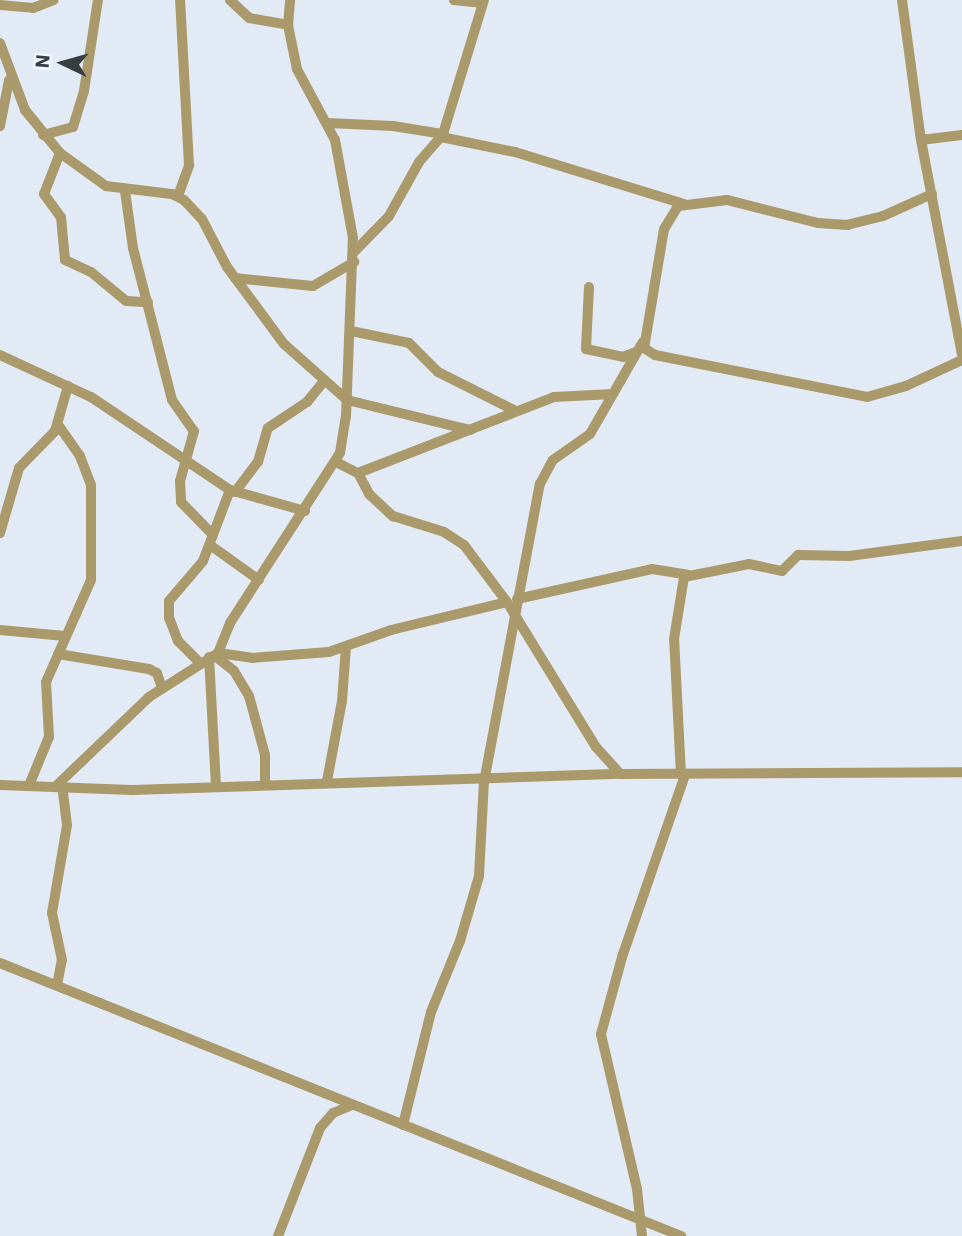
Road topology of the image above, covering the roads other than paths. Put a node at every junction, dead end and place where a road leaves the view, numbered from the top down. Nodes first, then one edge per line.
1 (54, 0) edge
2 (98, 0) edge
3 (180, 0) edge
4 (230, 0) edge
5 (290, 0) edge
6 (454, 0) edge
7 (902, 0) edge
8 (484, 2) edge
9 (0, 5) edge
10 (288, 26) junction
11 (0, 43) edge
12 (9, 76) junction
13 (328, 123) junction
14 (0, 126) edge
15 (43, 135) junction
16 (962, 135) edge
17 (442, 136) junction
18 (921, 141) junction
19 (61, 153) junction
20 (125, 191) junction
21 (932, 194) junction
22 (178, 196) junction
23 (684, 204) junction
24 (354, 257) junction
25 (235, 278) junction
26 (589, 287) dead end
27 (148, 302) junction
28 (958, 310) edge
29 (351, 331) junction
30 (643, 342) junction
31 (637, 352) junction
32 (962, 354) edge
33 (0, 355) edge
34 (962, 360) edge
35 (325, 380) junction
36 (68, 386) junction
37 (613, 394) junction
38 (347, 400) junction
39 (516, 411) junction
40 (58, 424) junction
41 (470, 430) junction
42 (186, 460) junction
43 (336, 462) junction
44 (358, 473) junction
45 (232, 491) junction
46 (305, 511) junction
47 (0, 533) edge
48 (211, 540) junction
49 (962, 541) edge
50 (688, 575) junction
51 (258, 580) junction
52 (512, 601) junction
53 (515, 615) junction
54 (0, 629) edge
55 (65, 636) junction
56 (346, 647) junction
57 (58, 654) junction
58 (210, 657) junction
59 (162, 688) junction
60 (962, 772) edge
61 (620, 774) junction
62 (683, 775) junction
63 (327, 782) junction
64 (484, 782) junction
65 (30, 783) junction
66 (0, 785) edge
67 (265, 785) junction
68 (59, 786) junction
69 (216, 786) junction
70 (0, 963) edge
71 (57, 985) junction
72 (324, 1094) junction
73 (352, 1105) junction
74 (327, 1119) junction
75 (403, 1125) junction
76 (641, 1218) junction
77 (278, 1236) edge
78 (642, 1236) edge
79 (681, 1236) edge

1 - 9 street
2 - 15 street
3 - 22 street
4 - 10 street
5 - 10 street
6 - 8 street
7 - 18 street
8 - 17 street
10 - 13 street
11 - 12 street
12 - 14 street
12 - 15 street
13 - 17 street
13 - 24 street
15 - 19 street
16 - 18 street
17 - 23 street
17 - 24 street
18 - 21 street
19 - 20 street
19 - 27 street
20 - 22 street
20 - 27 street
21 - 23 street
21 - 28 street
22 - 25 street
23 - 30 street
24 - 25 street
24 - 29 street
25 - 35 street
26 - 31 street
27 - 42 street
28 - 32 street
29 - 38 street
29 - 39 street
30 - 31 street
30 - 34 street
31 - 37 street
33 - 36 street
35 - 38 street
35 - 45 street
36 - 40 street
36 - 42 street
37 - 39 street
37 - 52 street
38 - 41 street
38 - 43 street
39 - 41 street
40 - 47 street
40 - 55 street
41 - 44 street
42 - 45 street
42 - 48 street
43 - 44 street
43 - 46 street
44 - 52 street
45 - 46 street
45 - 48 street
46 - 51 street
48 - 51 street
48 - 58 street
49 - 50 street
50 - 52 street
50 - 62 street
51 - 58 street
52 - 53 street
52 - 56 street
53 - 61 street
53 - 64 street
54 - 55 street
55 - 57 street
56 - 58 street
56 - 63 street
57 - 59 street
57 - 65 street
58 - 59 street
58 - 67 street
58 - 69 street
59 - 68 street
60 - 62 street
61 - 62 street
61 - 64 street
62 - 76 street
63 - 64 street
63 - 67 street
64 - 75 street
65 - 66 street
65 - 68 street
67 - 69 street
68 - 69 street
68 - 71 street
70 - 71 street
71 - 72 street
72 - 73 street
72 - 74 street
73 - 74 street
73 - 75 street
74 - 77 street
75 - 76 street
76 - 78 street
76 - 79 street

